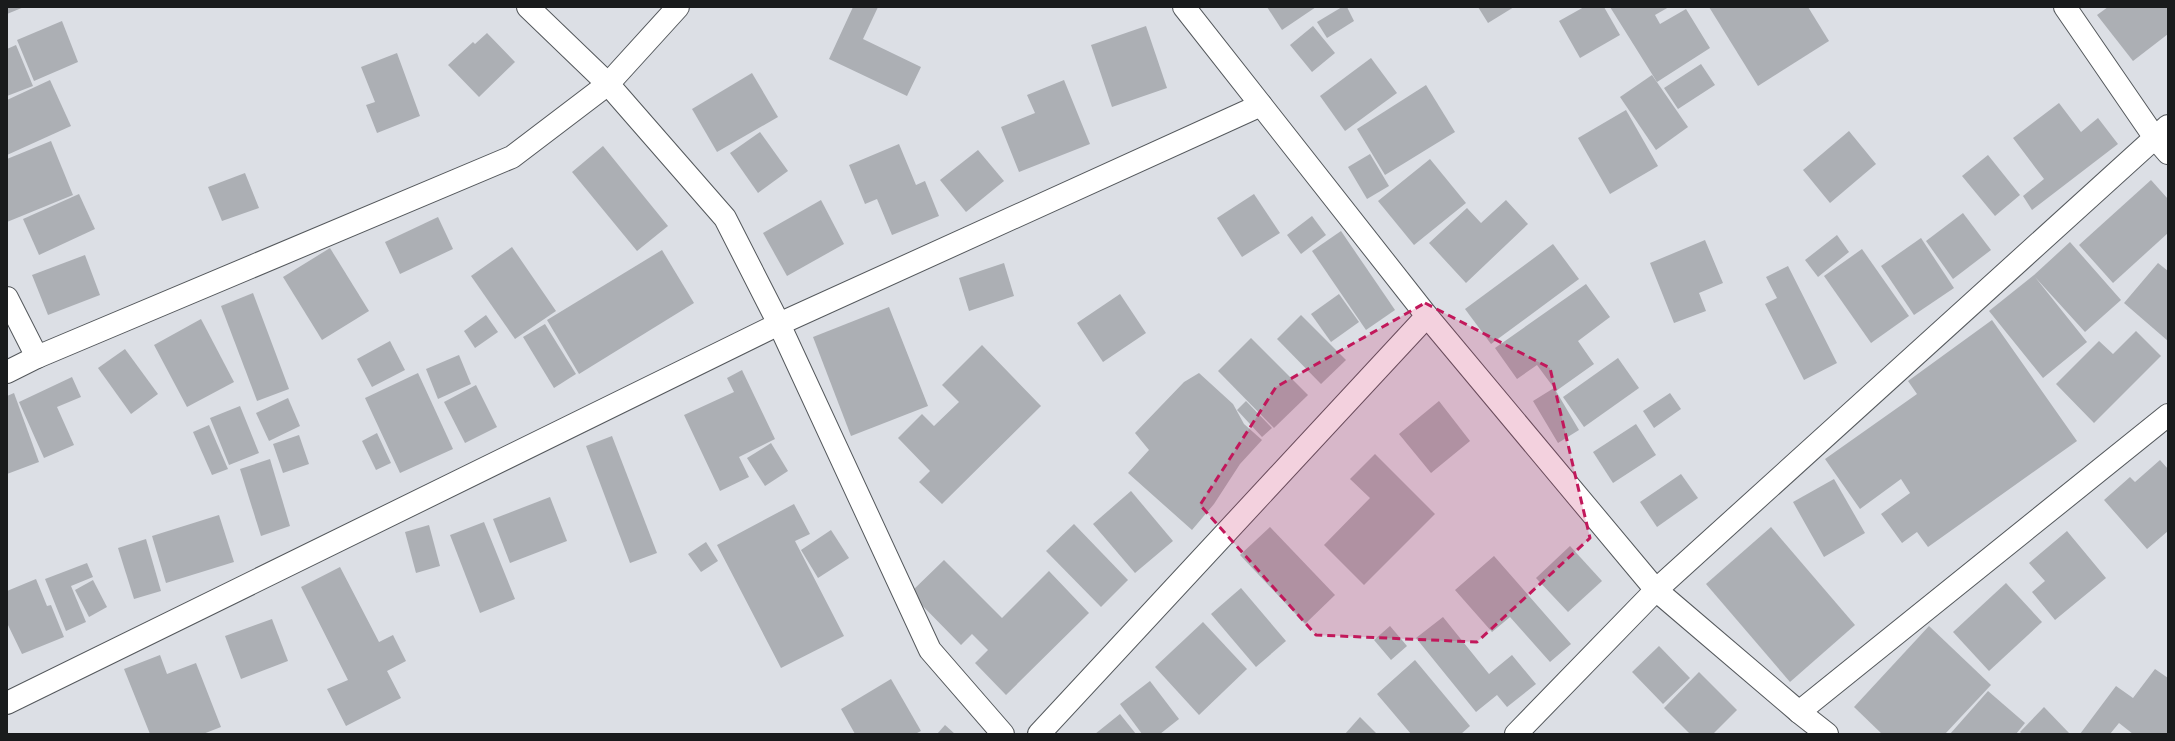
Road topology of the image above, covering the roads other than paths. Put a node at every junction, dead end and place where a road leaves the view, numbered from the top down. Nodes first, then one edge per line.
1 (528, 7) edge
2 (678, 7) edge
3 (1184, 7) edge
4 (2066, 7) edge
5 (608, 84) junction
6 (1261, 105) junction
7 (2164, 139) edge
8 (7, 298) edge
9 (1427, 316) junction
10 (779, 324) junction
11 (37, 357) junction
12 (7, 372) edge
13 (2168, 415) edge
14 (1656, 590) junction
15 (7, 703) edge
16 (1799, 712) junction
17 (1003, 734) edge
18 (1039, 734) edge
19 (1516, 734) edge
20 (1827, 734) edge

1 - 5 street
2 - 5 street
3 - 6 street
4 - 7 street
5 - 10 street
5 - 11 street
6 - 9 street
6 - 10 street
7 - 14 street
8 - 11 street
9 - 14 street
9 - 18 street
10 - 15 street
10 - 17 street
11 - 12 street
13 - 16 street
14 - 16 street
14 - 19 street
16 - 20 street

